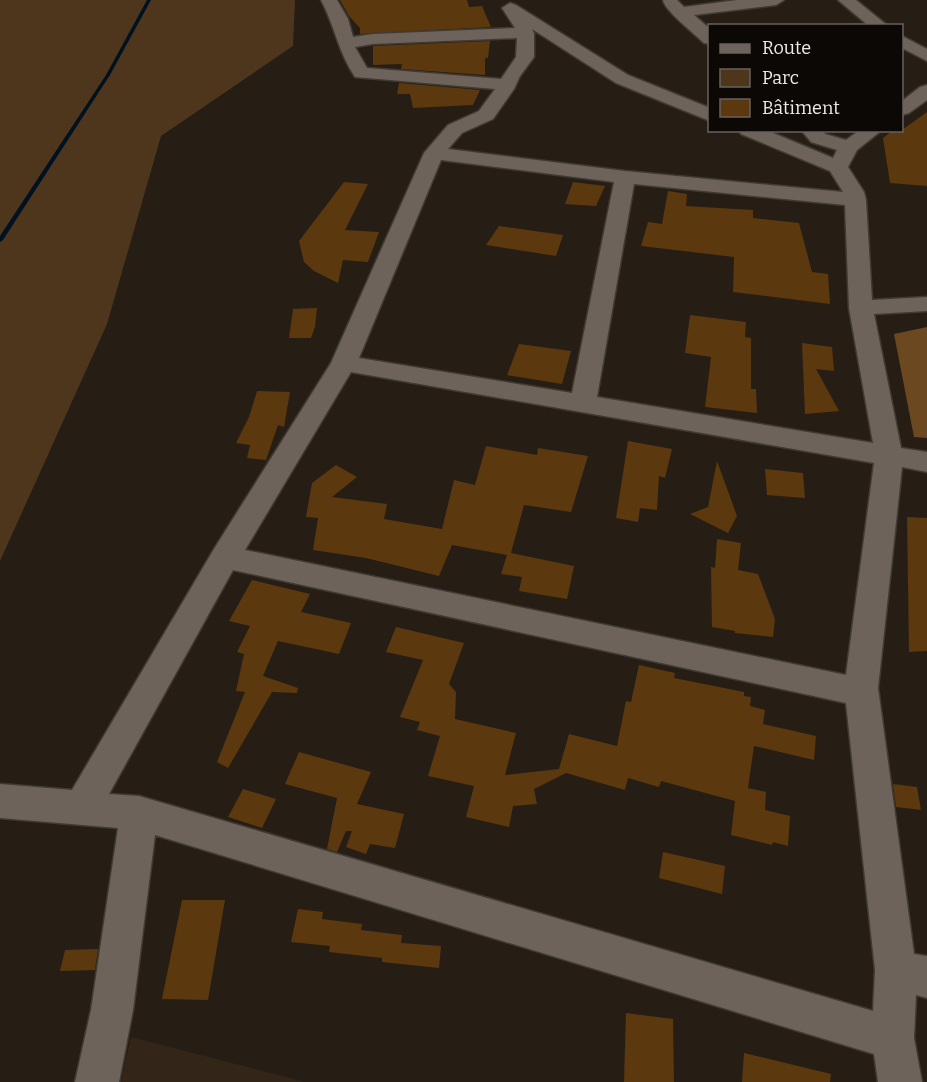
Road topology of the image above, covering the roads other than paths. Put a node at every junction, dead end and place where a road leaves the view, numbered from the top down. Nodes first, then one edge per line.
1 (329, 0) edge
2 (668, 0) edge
3 (776, 0) edge
4 (846, 0) edge
5 (506, 4) edge
6 (680, 12) junction
7 (877, 24) edge
8 (526, 33) junction
9 (708, 37) edge
10 (903, 42) edge
11 (347, 43) junction
12 (927, 56) edge
13 (508, 85) junction
14 (927, 91) edge
15 (903, 109) edge
16 (708, 114) edge
17 (760, 132) edge
18 (812, 132) edge
19 (853, 148) edge
20 (434, 153) junction
21 (625, 177) junction
22 (855, 200) junction
23 (927, 304) edge
24 (861, 308) junction
25 (344, 363) junction
26 (583, 405) junction
27 (889, 456) junction
28 (927, 462) edge
29 (225, 557) junction
30 (861, 692) junction
31 (0, 801) edge
32 (82, 807) junction
33 (139, 813) junction
34 (912, 974) edge
35 (893, 1038) junction
36 (97, 1082) edge
37 (900, 1082) edge

1 - 11 street
2 - 6 street
3 - 6 street
4 - 7 street
5 - 8 street
5 - 16 street
6 - 9 street
8 - 11 street
8 - 13 street
10 - 12 street
11 - 13 street
13 - 20 street
14 - 15 street
17 - 19 street
18 - 19 street
19 - 22 street
20 - 21 street
20 - 25 street
21 - 22 street
21 - 26 street
22 - 24 street
23 - 24 street
24 - 27 street
25 - 26 street
25 - 29 street
26 - 27 street
27 - 28 street
27 - 30 street
29 - 30 street
29 - 32 street
30 - 34 street
31 - 32 street
32 - 33 street
33 - 35 street
33 - 36 street
34 - 35 street
35 - 37 street

